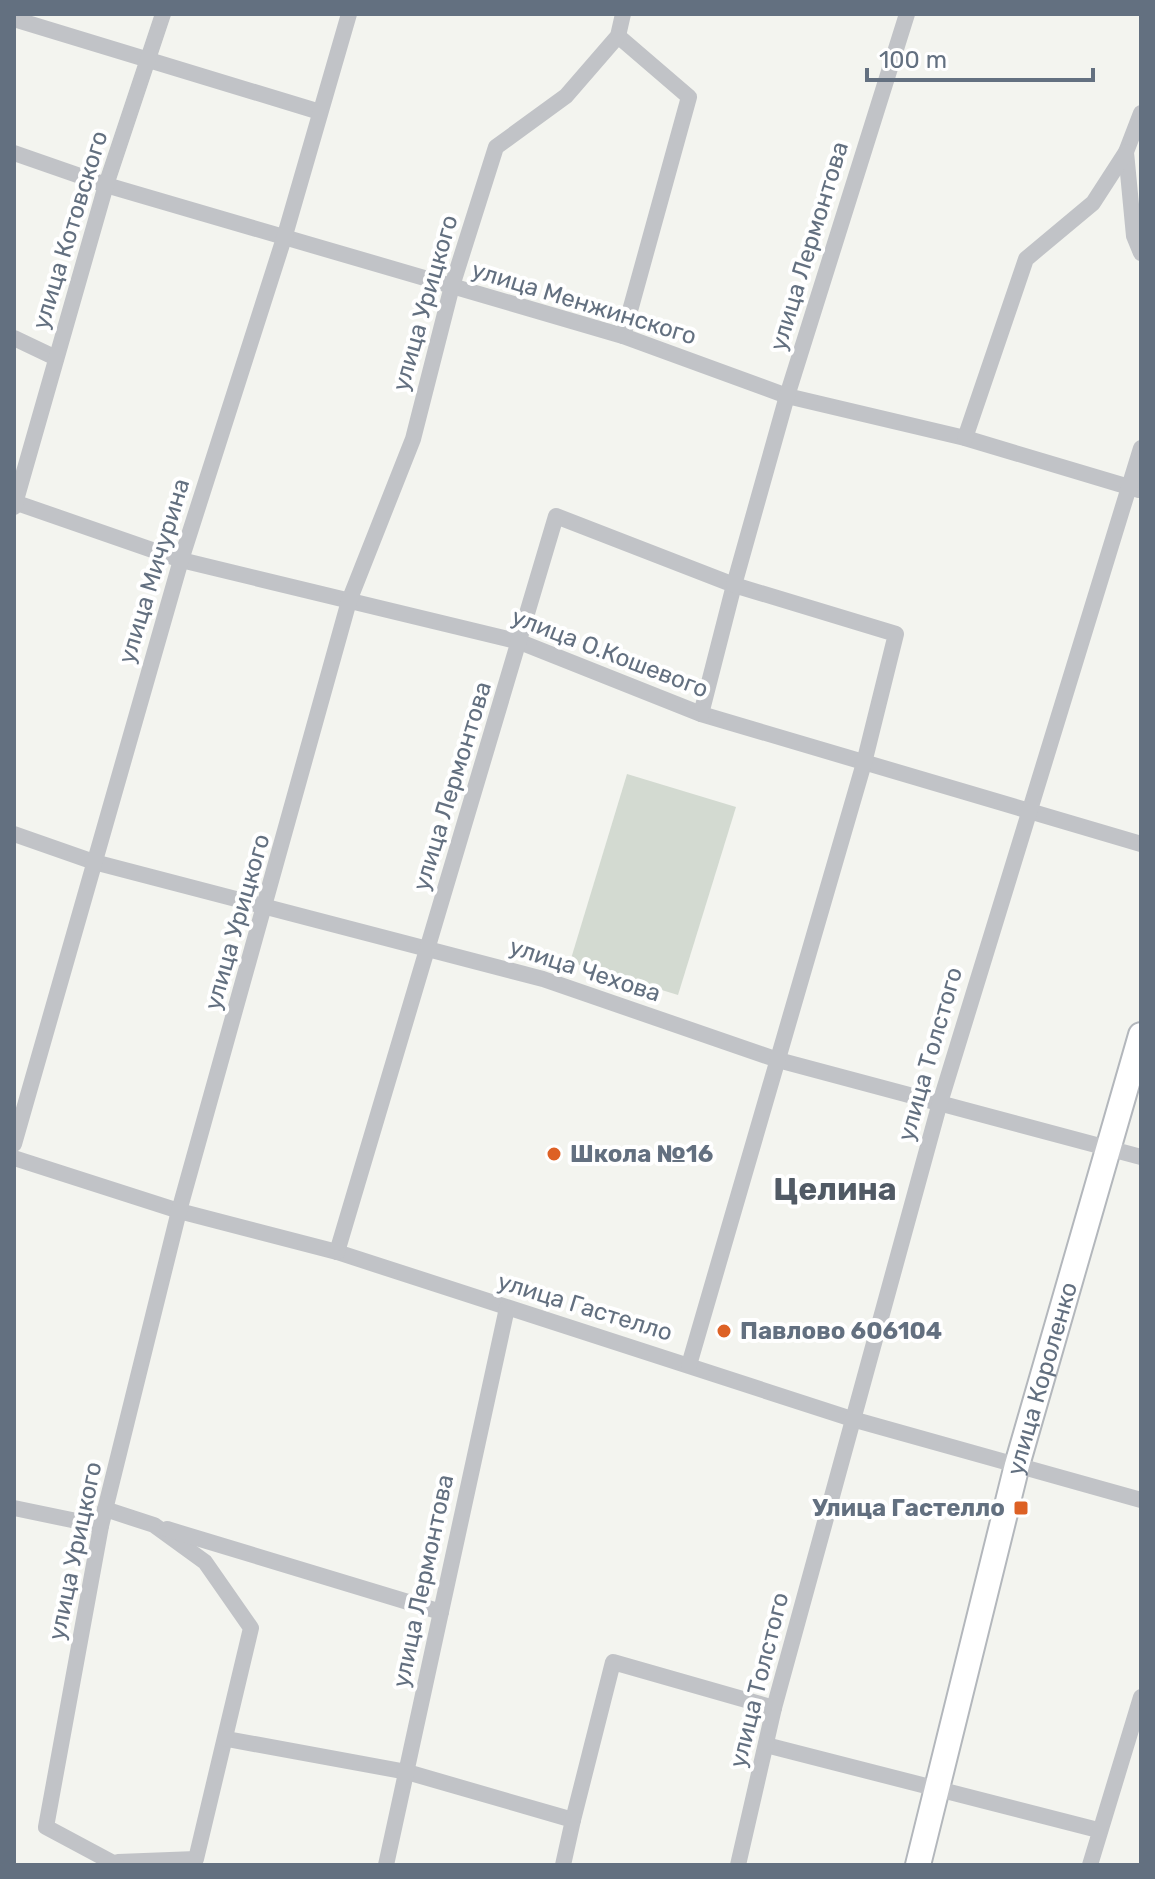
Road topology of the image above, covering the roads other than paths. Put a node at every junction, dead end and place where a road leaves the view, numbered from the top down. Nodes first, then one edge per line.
1 (163, 14) edge
2 (349, 14) edge
3 (623, 14) edge
4 (907, 14) edge
5 (14, 19) edge
6 (618, 36) junction
7 (148, 61) junction
8 (320, 112) junction
9 (1141, 113) edge
10 (1126, 152) junction
11 (14, 153) edge
12 (106, 185) junction
13 (285, 235) junction
14 (1141, 253) edge
15 (452, 286) junction
16 (623, 336) junction
17 (14, 338) edge
18 (56, 358) junction
19 (787, 396) junction
20 (965, 438) junction
21 (1141, 448) edge
22 (1136, 489) edge
23 (14, 504) edge
24 (181, 560) junction
25 (734, 585) junction
26 (349, 601) junction
27 (520, 642) junction
28 (701, 714) junction
29 (864, 763) junction
30 (1028, 808) junction
31 (14, 834) edge
32 (1141, 844) edge
33 (94, 862) junction
34 (266, 909) junction
35 (428, 950) junction
36 (1141, 1035) edge
37 (778, 1060) junction
38 (939, 1106) junction
39 (14, 1144) edge
40 (1109, 1146) junction
41 (1141, 1157) edge
42 (14, 1158) edge
43 (179, 1211) junction
44 (337, 1252) junction
45 (507, 1308) junction
46 (689, 1365) junction
47 (852, 1419) junction
48 (1017, 1465) junction
49 (1141, 1500) edge
50 (14, 1508) edge
51 (103, 1518) junction
52 (154, 1525) junction
53 (441, 1612) junction
54 (1141, 1697) edge
55 (774, 1708) junction
56 (227, 1739) junction
57 (766, 1745) junction
58 (407, 1772) junction
59 (935, 1791) junction
60 (573, 1820) junction
61 (1098, 1830) junction
62 (117, 1864) edge
63 (386, 1865) edge
64 (563, 1865) edge
65 (738, 1865) edge
66 (918, 1865) edge
67 (1090, 1865) edge

1 - 7 street, улица Котовского
2 - 8 street, улица Мичурина
3 - 6 street, улица Урицкого
4 - 19 street, улица Лермонтова
5 - 7 street
6 - 15 street, улица Урицкого
6 - 16 street
7 - 8 street
7 - 12 street, улица Котовского
8 - 13 street, улица Мичурина
9 - 10 street
10 - 14 street
10 - 20 street
11 - 12 street, улица Менжинского
12 - 13 street, улица Менжинского
12 - 18 street, улица Котовского
13 - 15 street, улица Менжинского
13 - 24 street, улица Мичурина
15 - 16 street, улица Менжинского
15 - 26 street, улица Урицкого
16 - 19 street, улица Менжинского
17 - 18 street
18 - 23 street, улица Котовского
19 - 20 street, улица Менжинского
19 - 25 street, улица Лермонтова
20 - 22 street, улица Менжинского
21 - 22 street, улица Толстого
22 - 30 street, улица Толстого
23 - 24 street, улица О.Кошевого
24 - 26 street, улица О.Кошевого
24 - 33 street, улица Мичурина
25 - 27 street, улица Лермонтова
25 - 28 street, улица Лермонтова
25 - 29 street, улица Лермонтова
26 - 27 street, улица О.Кошевого
26 - 34 street, улица Урицкого
27 - 28 street, улица О.Кошевого
27 - 35 street, улица Лермонтова
28 - 29 street, улица О.Кошевого
29 - 30 street, улица О.Кошевого
29 - 37 street, улица Лермонтова
30 - 32 street, улица О.Кошевого
30 - 38 street, улица Толстого
31 - 33 street, улица Чехова
33 - 34 street, улица Чехова
33 - 39 street, улица Мичурина
34 - 35 street, улица Чехова
34 - 43 street, улица Урицкого
35 - 37 street, улица Чехова
35 - 44 street, улица Лермонтова
36 - 40 street, улица Короленко
37 - 38 street, улица Чехова
37 - 46 street, улица Лермонтова
38 - 40 street, улица Чехова
38 - 47 street, улица Толстого
40 - 41 street, улица Чехова
40 - 48 street, улица Короленко
42 - 43 street, улица Гастелло
43 - 44 street, улица Гастелло
43 - 51 street, улица Урицкого
44 - 45 street, улица Гастелло
45 - 46 street, улица Гастелло
45 - 53 street, улица Лермонтова
46 - 47 street, улица Гастелло
47 - 48 street, улица Гастелло
47 - 55 street, улица Толстого
48 - 49 street, улица Гастелло
48 - 59 street, улица Короленко
50 - 51 street
51 - 52 street
51 - 62 street, улица Урицкого
52 - 53 street
52 - 56 street
53 - 58 street, улица Лермонтова
54 - 61 street
55 - 57 street, улица Толстого
55 - 60 street
56 - 58 street
56 - 62 street
57 - 59 street
57 - 65 street, улица Толстого
58 - 60 street
58 - 63 street, улица Лермонтова
59 - 61 street
59 - 66 street, улица Короленко
60 - 64 street
61 - 67 street

